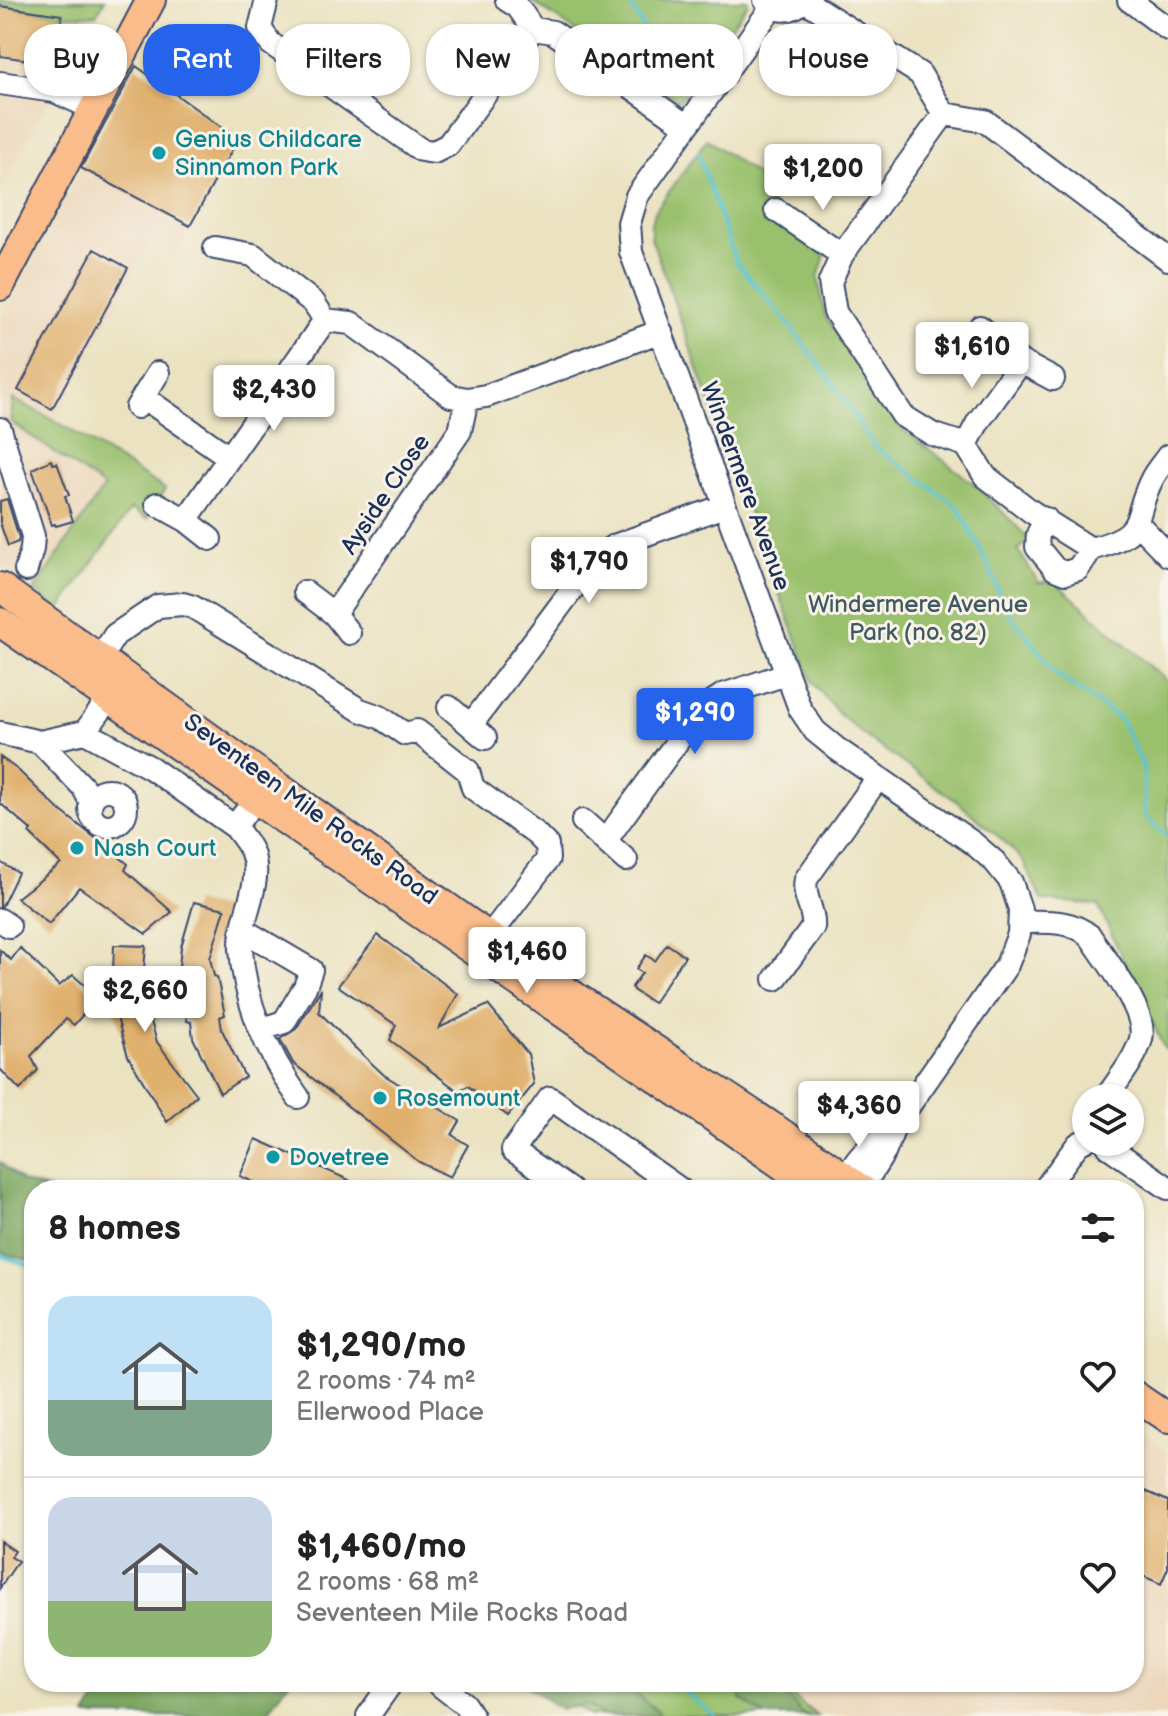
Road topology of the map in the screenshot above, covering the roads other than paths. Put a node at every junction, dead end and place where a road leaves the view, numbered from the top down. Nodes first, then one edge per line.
1 (133, 0) edge
2 (151, 0) edge
3 (267, 0) edge
4 (507, 0) edge
5 (804, 0) edge
6 (1129, 0) edge
7 (768, 4) edge
8 (530, 24) edge
9 (1168, 29) edge
10 (539, 30) edge
11 (0, 83) edge
12 (484, 96) edge
13 (86, 105) junction
14 (944, 114) junction
15 (687, 126) junction
16 (776, 210) dead end
17 (0, 248) edge
18 (215, 248) dead end
19 (842, 255) junction
20 (1168, 259) edge
21 (0, 286) edge
22 (325, 320) junction
23 (980, 327) dead end
24 (661, 331) junction
25 (1021, 362) junction
26 (158, 373) dead end
27 (1053, 379) dead end
28 (467, 399) junction
29 (0, 437) edge
30 (966, 445) junction
31 (1168, 456) edge
32 (229, 457) junction
33 (157, 504) dead end
34 (724, 506) junction
35 (1046, 519) junction
36 (186, 520) junction
37 (1138, 524) junction
38 (210, 539) dead end
39 (1091, 549) junction
40 (1168, 555) edge
41 (26, 570) dead end
42 (0, 587) edge
43 (305, 592) dead end
44 (334, 614) junction
45 (0, 622) edge
46 (349, 633) dead end
47 (99, 660) junction
48 (786, 674) junction
49 (116, 688) junction
50 (449, 707) dead end
51 (85, 732) junction
52 (0, 733) edge
53 (40, 742) junction
54 (228, 753) junction
55 (878, 778) junction
56 (92, 793) dead end
57 (254, 800) junction
58 (583, 821) dead end
59 (235, 827) junction
60 (606, 840) junction
61 (626, 860) dead end
62 (1021, 922) junction
63 (243, 930) junction
64 (489, 937) junction
65 (775, 979) dead end
66 (262, 1029) junction
67 (1115, 1084) edge
68 (298, 1097) dead end
69 (1072, 1152) edge
70 (1125, 1156) edge
71 (556, 1180) edge
72 (667, 1180) edge
73 (804, 1180) edge
74 (845, 1180) edge
75 (857, 1180) edge
76 (1051, 1180) edge
77 (1168, 1188) edge
78 (1144, 1402) edge
79 (1168, 1418) edge
80 (385, 1692) edge
81 (449, 1692) edge
82 (368, 1716) edge
83 (472, 1716) edge

1 - 13 main road
2 - 13 main road
3 - 12 street
4 - 8 street
5 - 7 street
5 - 14 street
6 - 9 street
7 - 15 street, Windermere Avenue
10 - 15 street
11 - 13 street
13 - 17 main road
13 - 21 main road
14 - 19 street
14 - 20 street
15 - 24 street, Windermere Avenue
16 - 19 street
18 - 22 street
19 - 30 street
22 - 28 street
22 - 32 street
23 - 25 street
24 - 28 street
24 - 34 street, Windermere Avenue
25 - 27 street
25 - 30 street
26 - 32 street
28 - 44 street, Ayside Close
29 - 41 street
30 - 35 street
31 - 37 street
32 - 36 street
33 - 36 street
34 - 48 street, Windermere Avenue
34 - 50 street
35 - 39 street
35 - 39 street
36 - 38 street
37 - 39 street
37 - 40 street
42 - 47 main road, Seventeen Mile Rocks Road
43 - 44 street
44 - 46 street
45 - 49 main road, Seventeen Mile Rocks Road
47 - 49 main road, Seventeen Mile Rocks Road
47 - 64 street
48 - 55 street, Windermere Avenue
48 - 60 street
49 - 51 street
49 - 54 main road, Seventeen Mile Rocks Road
49 - 57 main road, Seventeen Mile Rocks Road
51 - 53 street
51 - 59 street
52 - 53 street
53 - 56 street
54 - 57 street
54 - 64 main road, Seventeen Mile Rocks Road
55 - 62 street, Windermere Avenue
55 - 65 street
57 - 59 street
57 - 73 main road, Seventeen Mile Rocks Road
58 - 60 street
59 - 63 street
60 - 61 street
62 - 67 street
62 - 75 street
63 - 66 street
63 - 66 street
64 - 74 main road, Seventeen Mile Rocks Road
66 - 68 street
69 - 76 street
70 - 77 street
71 - 72 street
78 - 79 main road
80 - 82 street
81 - 83 street

